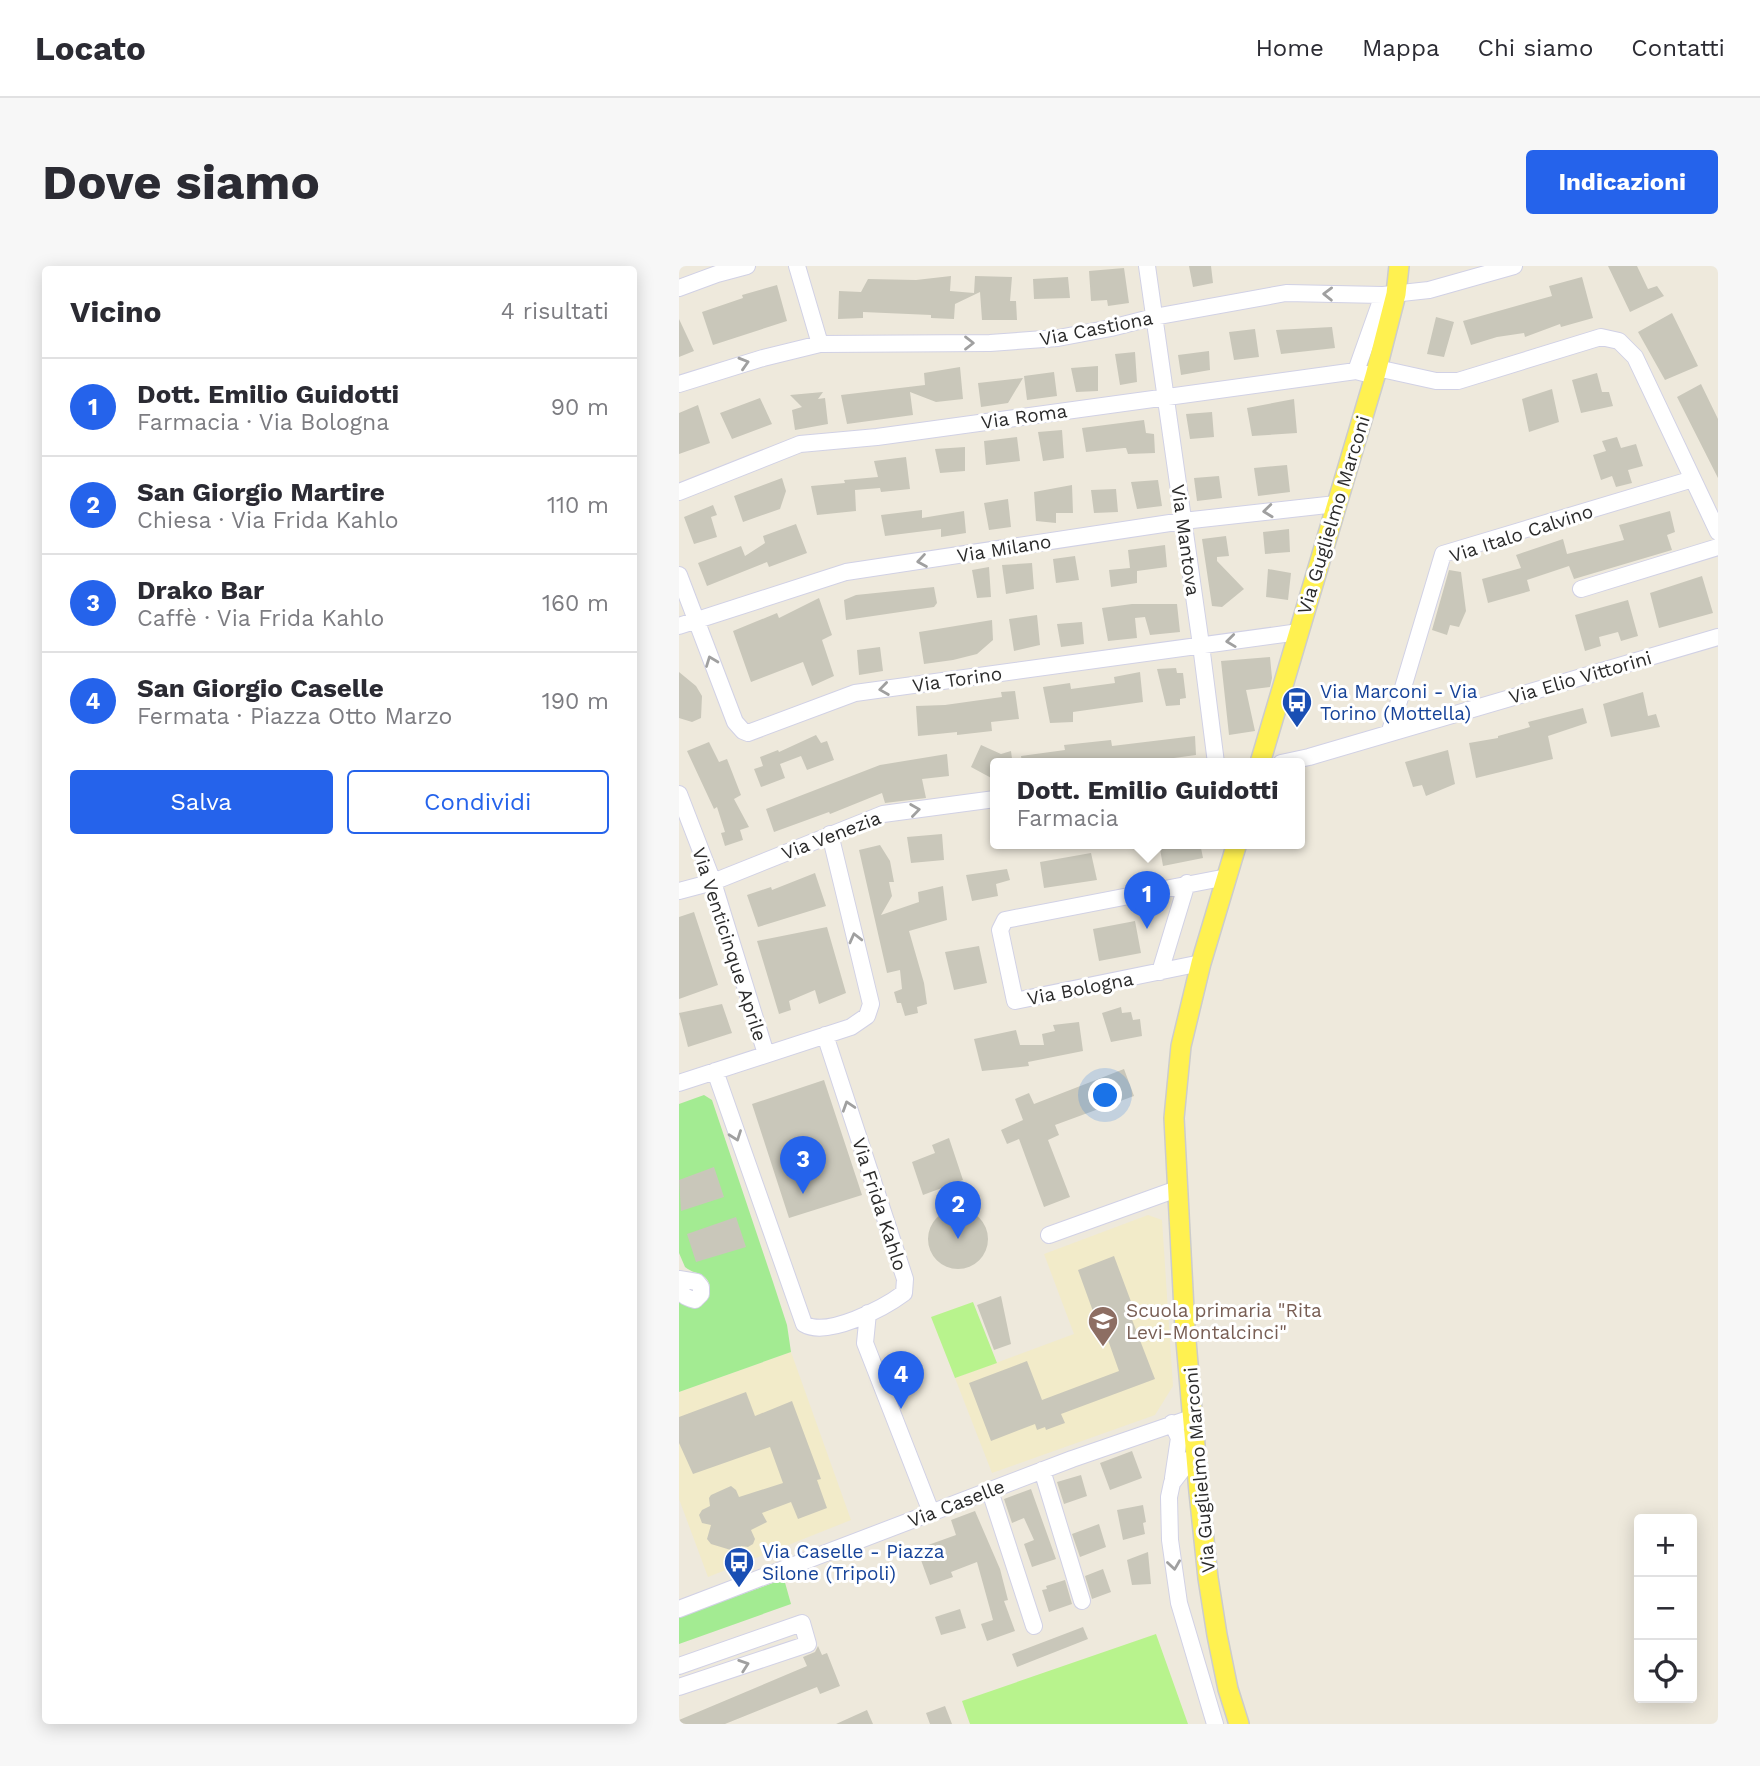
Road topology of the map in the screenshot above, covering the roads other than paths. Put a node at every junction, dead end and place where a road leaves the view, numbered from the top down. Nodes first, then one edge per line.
1 (747, 266) edge
2 (797, 266) edge
3 (1147, 266) edge
4 (1399, 266) edge
5 (1514, 266) edge
6 (679, 288) edge
7 (1389, 294) junction
8 (1154, 317) junction
9 (820, 344) junction
10 (1356, 371) junction
11 (1376, 372) junction
12 (679, 384) edge
13 (1166, 396) junction
14 (1693, 479) junction
15 (679, 492) edge
16 (1336, 504) junction
17 (1183, 521) junction
18 (1718, 533) edge
19 (1718, 547) edge
20 (679, 575) edge
21 (1581, 589) dead end
22 (696, 620) junction
23 (679, 626) edge
24 (1299, 632) junction
25 (1718, 637) edge
26 (1201, 645) junction
27 (1390, 732) junction
28 (1215, 758) edge
29 (1261, 758) edge
30 (1304, 758) edge
31 (679, 794) edge
32 (990, 800) edge
33 (830, 834) junction
34 (1235, 849) edge
35 (1227, 877) junction
36 (713, 881) junction
37 (1187, 883) junction
38 (679, 891) edge
39 (1201, 963) junction
40 (1160, 972) junction
41 (825, 1035) junction
42 (766, 1054) junction
43 (715, 1071) junction
44 (679, 1083) edge
45 (1177, 1189) junction
46 (1049, 1235) dead end
47 (868, 1313) junction
48 (844, 1323) junction
49 (865, 1343) junction
50 (1194, 1417) junction
51 (1172, 1423) junction
52 (1196, 1452) junction
53 (1042, 1470) junction
54 (1170, 1490) junction
55 (990, 1491) junction
56 (1199, 1492) junction
57 (931, 1513) junction
58 (1082, 1601) dead end
59 (679, 1609) edge
60 (1034, 1626) dead end
61 (679, 1666) edge
62 (679, 1687) edge
63 (1215, 1724) edge
64 (1239, 1724) edge

1 - 6 street
2 - 9 street
3 - 8 street, Via Mantova
4 - 7 main road, Via Guglielmo Marconi
5 - 7 street, Via Castiona
7 -> 8 street, Via Castiona
7 - 10 street
7 - 11 main road, Via Guglielmo Marconi
9 -> 8 street, Via Castiona
8 - 13 street, Via Mantova
12 -> 9 street, Via Castiona
10 - 11 street, Via Roma
10 - 13 street, Via Roma
11 - 14 street, Via Roma
11 - 16 main road, Via Guglielmo Marconi
13 - 15 street, Via Roma
13 - 17 street, Via Mantova
14 - 18 street, Via Roma
14 - 27 street, Via Italo Calvino
16 -> 17 street, Via Milano
16 - 24 main road, Via Guglielmo Marconi
17 -> 22 street, Via Milano
17 - 26 street, Via Mantova
19 - 21 street
20 - 22 street
22 - 23 street, Via Milano
26 -> 22 street, Via Torino
24 -> 26 street, Via Torino
24 - 29 main road, Via Guglielmo Marconi
25 - 27 street, Via Elio Vittorini
26 - 28 street, Via Mantova
27 - 30 street, Via Elio Vittorini
31 - 36 street, Via Venticinque Aprile
33 -> 32 street, Via Venezia
33 - 36 street, Via Venezia
41 -> 33 street
34 - 35 main road, Via Guglielmo Marconi
35 - 37 street, Via Bologna
35 - 39 main road, Via Guglielmo Marconi
36 - 38 street, Via Venezia
36 - 42 street, Via Venticinque Aprile
37 - 40 street
37 - 40 street, Via Bologna
39 - 40 street, Via Bologna
39 - 45 main road, Via Guglielmo Marconi
41 - 42 street
47 -> 41 street, Via Frida Kahlo
42 - 43 street
43 - 44 street
43 -> 48 street, Via Frida Kahlo
45 - 46 street
45 - 50 main road, Via Guglielmo Marconi
47 - 48 street, Via Frida Kahlo
47 - 49 street
48 - 49 street
49 - 57 street
50 - 51 street, Via Caselle
50 - 52 main road, Via Guglielmo Marconi
51 - 53 street, Via Caselle
51 - 54 street
52 - 54 street
52 - 56 main road, Via Guglielmo Marconi
53 - 55 street, Via Caselle
53 - 58 street
54 - 56 street
54 -> 63 street
55 - 57 street, Via Caselle
55 - 60 street
56 - 64 main road, Via Guglielmo Marconi
57 - 59 street, Via Caselle
62 -> 61 street

